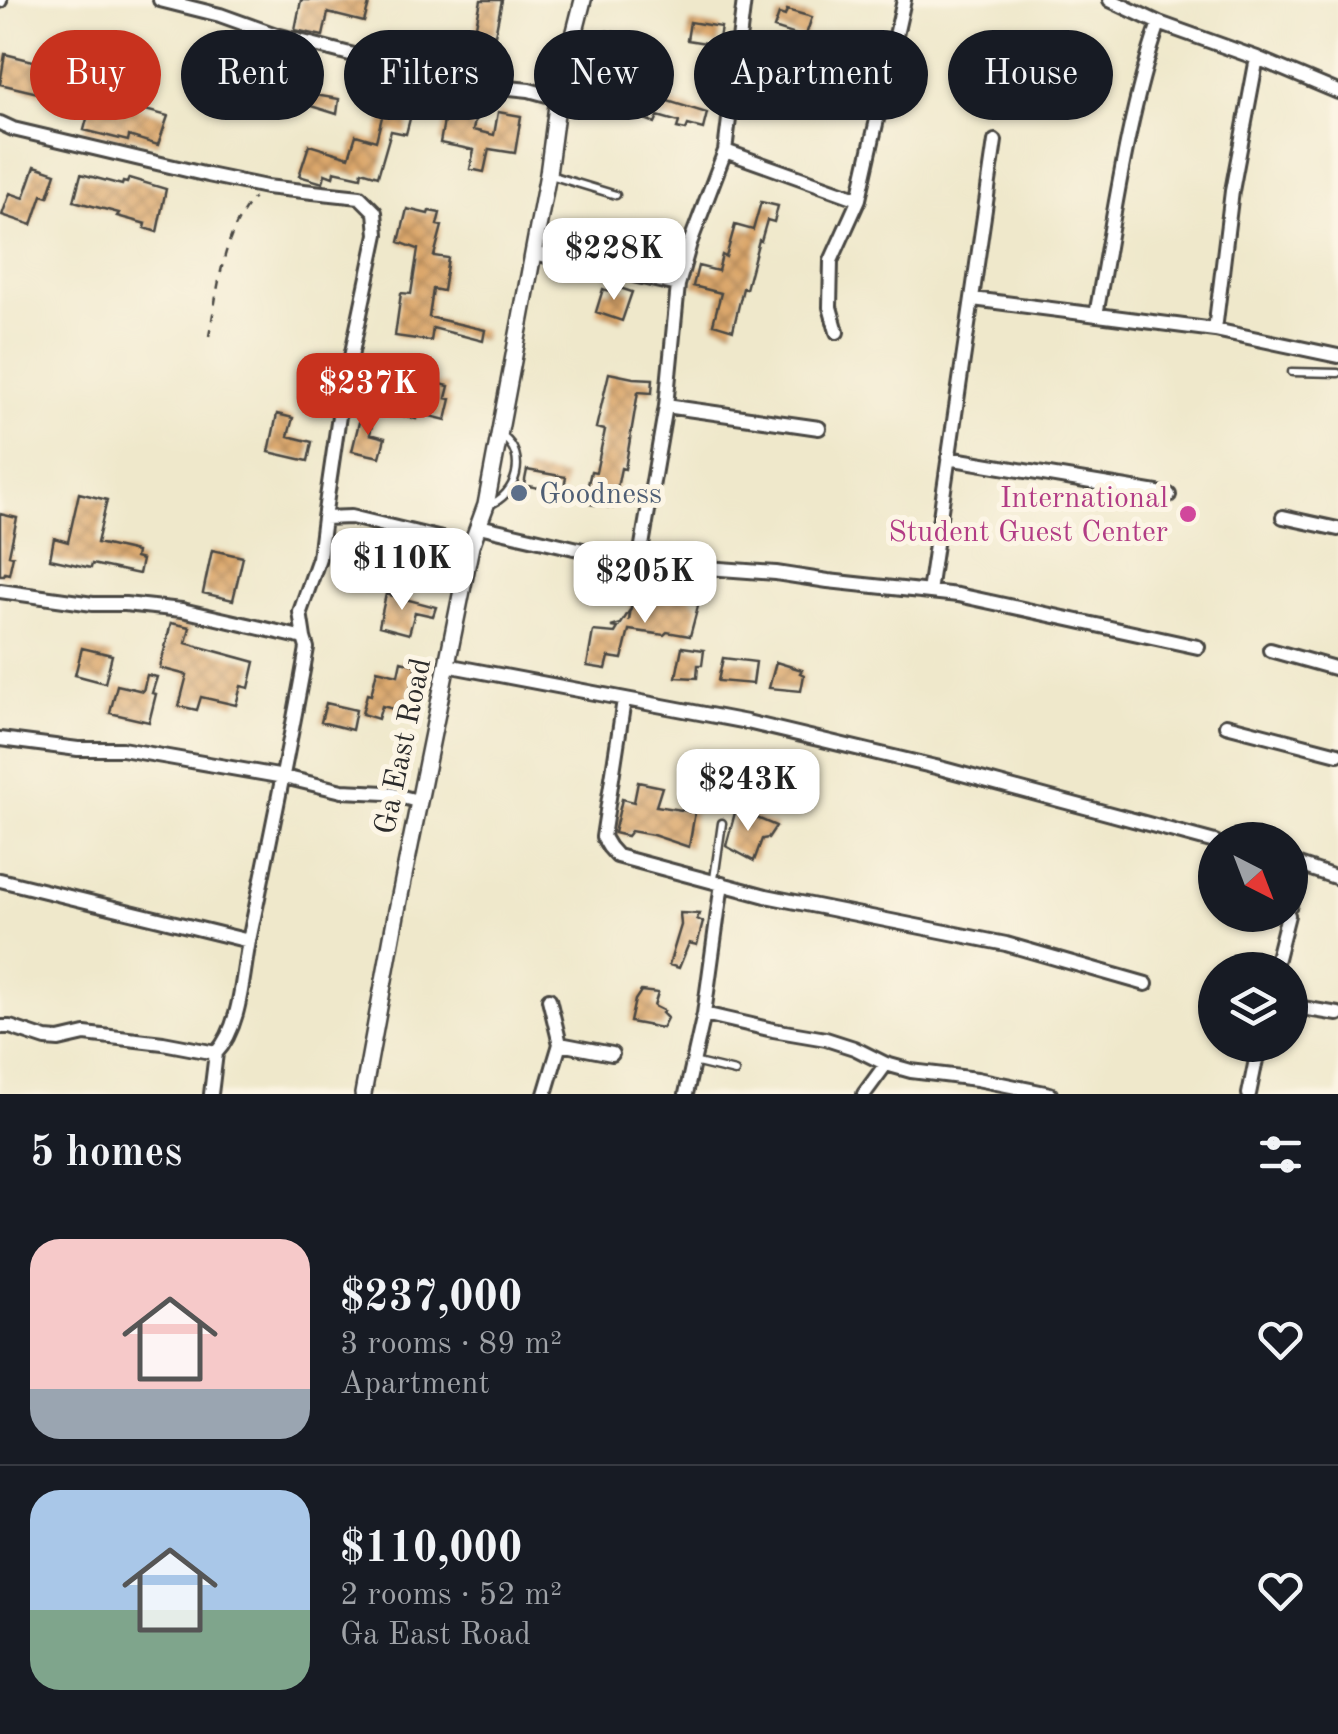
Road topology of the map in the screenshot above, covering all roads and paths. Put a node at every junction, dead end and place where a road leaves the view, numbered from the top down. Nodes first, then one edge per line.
1 (160, 0) edge
2 (583, 0) edge
3 (744, 0) edge
4 (904, 0) edge
5 (1110, 0) edge
6 (1160, 23) junction
7 (575, 30) edge
8 (1257, 58) junction
9 (534, 92) edge
10 (1338, 92) edge
11 (555, 120) edge
12 (0, 123) edge
13 (995, 142) dead end
14 (725, 151) junction
15 (548, 174) junction
16 (266, 187) junction
17 (616, 195) dead end
18 (859, 199) junction
19 (533, 253) junction
20 (678, 285) junction
21 (973, 299) junction
22 (1096, 314) junction
23 (1214, 330) junction
24 (837, 332) dead end
25 (209, 336) dead end
26 (1338, 356) edge
27 (1292, 372) dead end
28 (1338, 373) edge
29 (666, 406) junction
30 (819, 428) dead end
31 (498, 433) junction
32 (948, 458) junction
33 (1169, 495) dead end
34 (486, 506) junction
35 (1283, 517) dead end
36 (324, 518) junction
37 (479, 526) junction
38 (1338, 528) edge
39 (470, 546) junction
40 (639, 563) junction
41 (0, 591) edge
42 (928, 592) junction
43 (304, 638) junction
44 (1198, 648) dead end
45 (1270, 650) dead end
46 (446, 664) junction
47 (1338, 669) edge
48 (624, 700) junction
49 (1226, 725) dead end
50 (0, 739) edge
51 (1338, 754) edge
52 (284, 777) junction
53 (418, 801) junction
54 (722, 823) dead end
55 (1198, 837) edge
56 (1308, 868) edge
57 (1338, 878) edge
58 (0, 880) edge
59 (718, 882) junction
60 (248, 941) junction
61 (1146, 984) dead end
62 (549, 999) dead end
63 (1308, 1009) edge
64 (704, 1014) junction
65 (1338, 1014) edge
66 (0, 1027) edge
67 (560, 1044) junction
68 (216, 1053) junction
69 (612, 1054) dead end
70 (693, 1062) junction
71 (1256, 1062) edge
72 (886, 1064) junction
73 (736, 1072) dead end
74 (976, 1087) edge
75 (211, 1094) edge
76 (363, 1094) edge
77 (545, 1094) edge
78 (686, 1094) edge
79 (864, 1094) edge
80 (1050, 1094) edge
81 (1249, 1094) edge

1 - 9 street
2 - 7 street, Ga East Road
3 - 14 street
4 - 18 street
5 - 6 street
6 - 8 street
6 - 22 street
8 - 10 street
8 - 23 street
11 - 15 street, Ga East Road
12 - 16 street
13 - 21 street
14 - 18 street
14 - 20 street
15 - 17 lane
15 - 19 street, Ga East Road
16 - 25 path
16 - 36 street
18 - 24 street
19 - 20 street
19 - 31 street, Ga East Road
20 - 29 street
21 - 22 street
21 - 32 street
22 - 23 street
23 - 26 street
27 - 28 lane
29 - 30 street
29 - 40 street
31 - 34 street, Ga East Road
31 - 34 lane
32 - 33 street
32 - 42 street
34 - 37 street, Ga East Road
35 - 38 street
36 - 39 street
36 - 43 street
37 - 39 street, Ga East Road
37 - 40 street
39 - 46 street, Ga East Road
40 - 42 street
41 - 43 street
42 - 44 street
43 - 52 street
45 - 47 street
46 - 48 street
46 - 53 street, Ga East Road
48 - 55 street
48 - 59 street
49 - 51 street
50 - 52 street
52 - 53 street
52 - 60 street
53 - 76 street, Ga East Road
54 - 59 lane
56 - 57 street
58 - 60 street
59 - 61 street
59 - 64 street
60 - 68 street
62 - 67 street
63 - 65 street
64 - 70 street
64 - 72 street
66 - 68 street
67 - 69 street
67 - 77 street
68 - 75 street
70 - 73 lane
70 - 78 street
71 - 81 street
72 - 74 street
72 - 79 street
74 - 80 street

